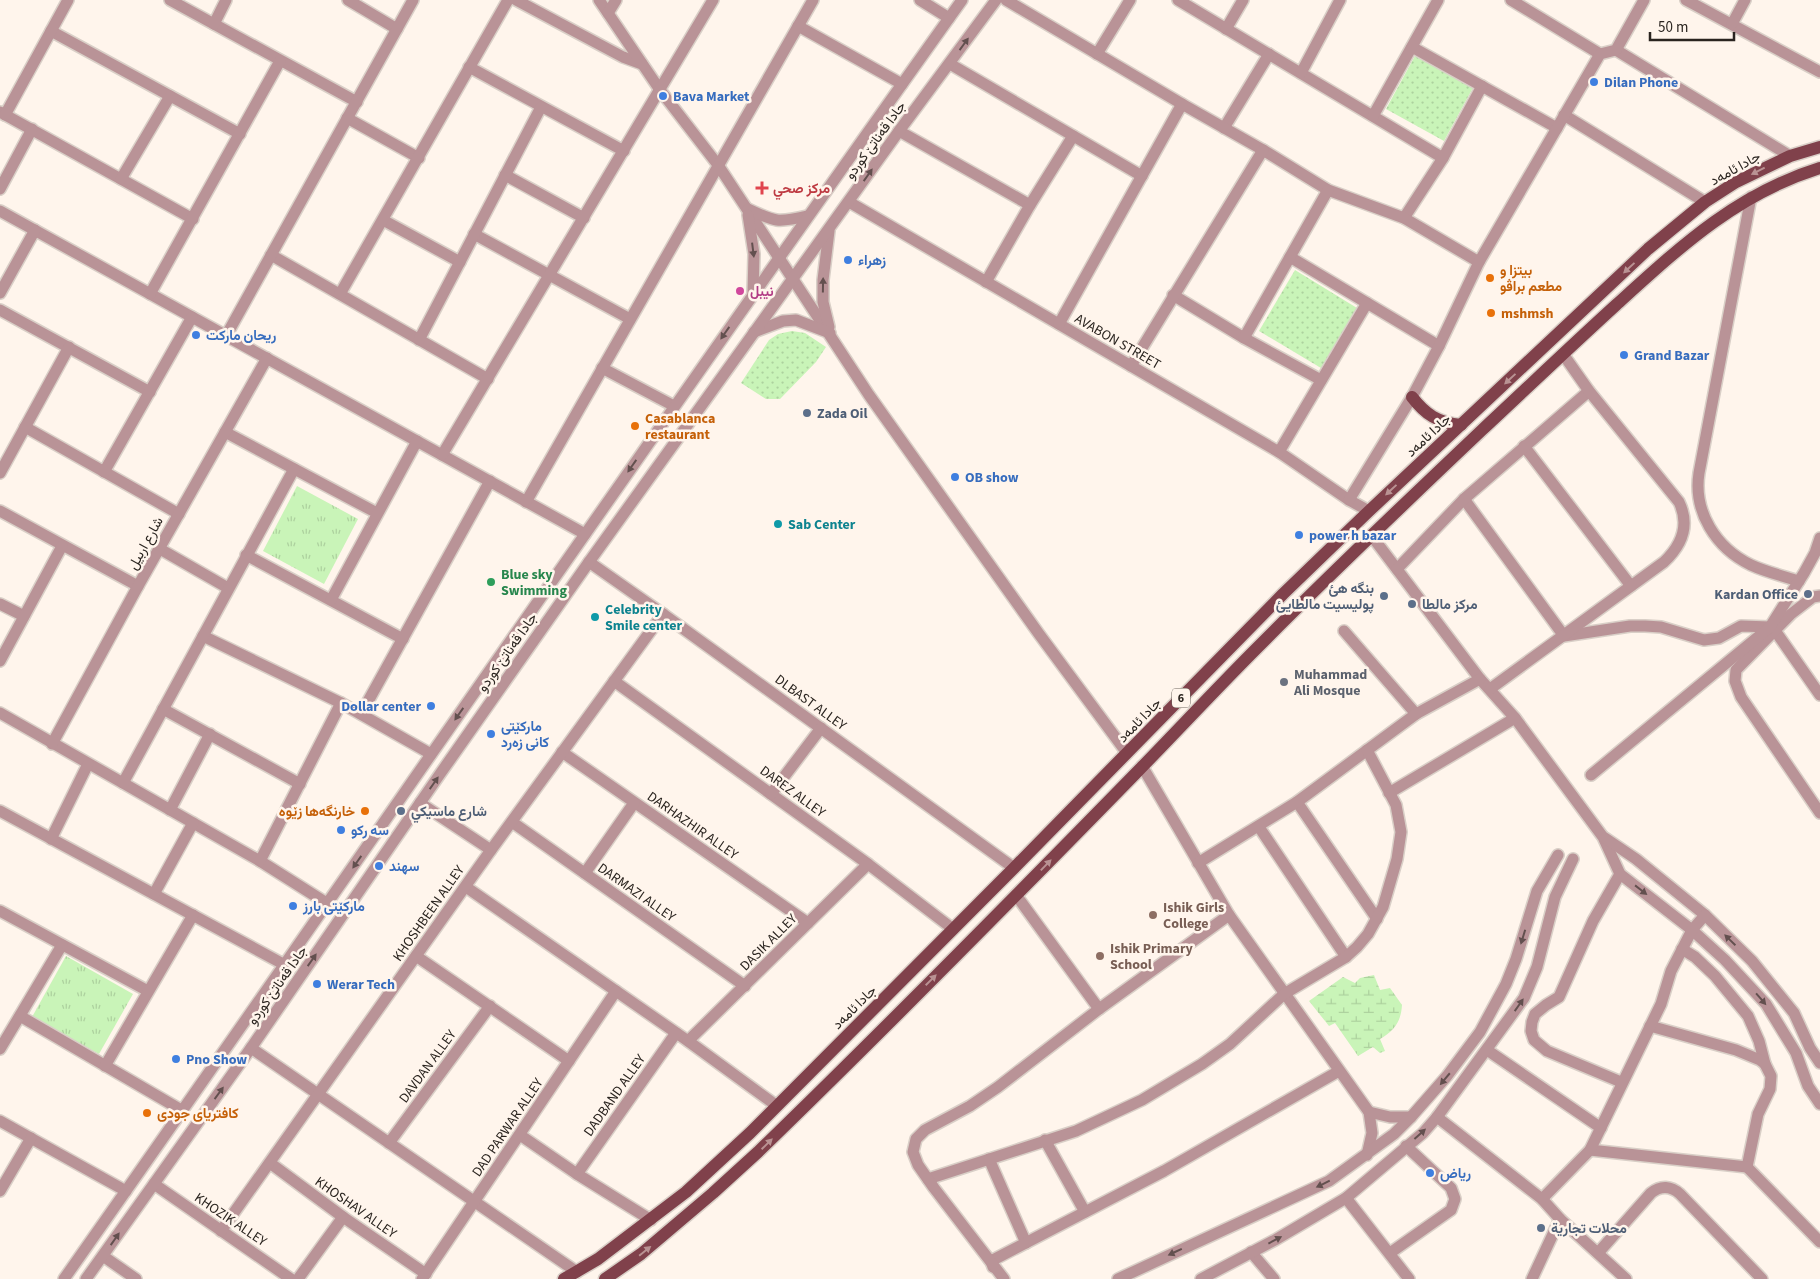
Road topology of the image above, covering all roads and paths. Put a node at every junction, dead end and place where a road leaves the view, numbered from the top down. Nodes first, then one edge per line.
1 (68, 0) edge
2 (170, 0) edge
3 (226, 0) edge
4 (348, 0) edge
5 (413, 0) edge
6 (508, 0) edge
7 (516, 0) edge
8 (600, 0) edge
9 (616, 0) edge
10 (713, 0) edge
11 (813, 0) edge
12 (920, 0) edge
13 (962, 0) edge
14 (996, 0) edge
15 (1006, 0) edge
16 (1130, 0) edge
17 (1178, 0) edge
18 (1243, 0) edge
19 (1340, 0) edge
20 (1438, 0) edge
21 (1511, 0) edge
22 (1644, 0) edge
23 (1686, 0) edge
24 (1745, 0) edge
25 (1529, 5) edge
26 (608, 13) junction
27 (949, 18) junction
28 (214, 24) junction
29 (1732, 24) junction
30 (798, 26) junction
31 (397, 29) junction
32 (1226, 29) junction
33 (51, 30) junction
34 (1412, 47) junction
35 (1616, 50) junction
36 (1097, 54) junction
37 (1269, 54) junction
38 (1600, 54) junction
39 (280, 61) junction
40 (642, 64) junction
41 (950, 64) junction
42 (469, 67) junction
43 (1820, 72) edge
44 (1301, 73) junction
45 (902, 84) junction
46 (1482, 86) junction
47 (660, 90) junction
48 (170, 96) junction
49 (357, 102) junction
50 (1182, 104) junction
51 (541, 106) junction
52 (3, 113) edge
53 (1564, 115) junction
54 (1373, 116) junction
55 (347, 118) junction
56 (1224, 128) junction
57 (1557, 128) junction
58 (32, 129) junction
59 (899, 131) junction
60 (240, 134) junction
61 (1073, 136) junction
62 (1820, 147) edge
63 (1263, 150) junction
64 (624, 151) junction
65 (1790, 156) junction
66 (419, 158) junction
67 (1443, 158) junction
68 (718, 165) junction
69 (1820, 168) edge
70 (505, 175) junction
71 (1142, 176) junction
72 (121, 178) junction
73 (0, 189) edge
74 (1328, 190) junction
75 (1751, 197) junction
76 (849, 202) junction
77 (1705, 202) junction
78 (1030, 205) junction
79 (746, 208) junction
80 (0, 211) edge
81 (807, 216) junction
82 (584, 218) junction
83 (1404, 218) junction
84 (193, 219) junction
85 (383, 220) junction
86 (829, 229) junction
87 (35, 230) junction
88 (474, 234) junction
89 (272, 255) junction
90 (1290, 257) junction
91 (778, 258) junction
92 (460, 262) junction
93 (1479, 262) junction
94 (549, 276) junction
95 (793, 280) junction
96 (986, 282) junction
97 (0, 293) edge
98 (753, 293) junction
99 (150, 294) junction
100 (340, 294) junction
101 (1173, 295) junction
102 (1367, 303) junction
103 (0, 310) edge
104 (192, 317) junction
105 (630, 319) junction
106 (1059, 324) junction
107 (754, 332) junction
108 (830, 333) junction
109 (226, 336) junction
110 (1244, 338) junction
111 (419, 340) junction
112 (1439, 346) junction
113 (69, 347) junction
114 (1562, 354) junction
115 (267, 358) junction
116 (1131, 366) junction
117 (602, 368) junction
118 (488, 379) junction
119 (1321, 380) junction
120 (1589, 391) junction
121 (150, 392) junction
122 (1412, 397) junction
123 (674, 406) junction
124 (1460, 425) junction
125 (25, 427) junction
126 (225, 432) junction
127 (417, 441) junction
128 (1524, 446) junction
129 (1279, 452) junction
130 (442, 455) junction
131 (294, 469) junction
132 (0, 472) edge
133 (104, 472) junction
134 (490, 481) junction
135 (1464, 499) junction
136 (1349, 500) junction
137 (526, 502) junction
138 (0, 511) edge
139 (1369, 511) junction
140 (377, 513) junction
141 (179, 514) junction
142 (585, 534) junction
143 (1371, 535) junction
144 (1820, 538) edge
145 (62, 546) junction
146 (160, 549) junction
147 (246, 555) junction
148 (1818, 556) edge
149 (589, 562) junction
150 (1397, 569) junction
151 (1799, 581) junction
152 (138, 586) junction
153 (1631, 586) junction
154 (228, 588) junction
155 (1820, 596) edge
156 (331, 600) junction
157 (0, 604) edge
158 (663, 614) junction
159 (24, 616) junction
160 (1773, 629) junction
161 (1344, 630) dead end
162 (203, 636) junction
163 (1564, 636) junction
164 (403, 639) junction
165 (0, 661) edge
166 (1480, 679) junction
167 (614, 681) junction
168 (1490, 689) junction
169 (1820, 696) edge
170 (341, 704) junction
171 (163, 709) junction
172 (0, 712) edge
173 (361, 714) junction
174 (1416, 714) junction
175 (1515, 718) junction
176 (821, 728) junction
177 (210, 734) junction
178 (52, 744) junction
179 (1367, 750) junction
180 (562, 752) junction
181 (1127, 753) junction
182 (431, 754) junction
183 (88, 764) junction
184 (1142, 766) junction
185 (1591, 774) dead end
186 (124, 783) junction
187 (300, 784) junction
188 (1390, 793) junction
189 (772, 794) junction
190 (1297, 802) junction
191 (420, 803) junction
192 (634, 803) junction
193 (170, 810) junction
194 (0, 811) edge
195 (1820, 813) edge
196 (512, 822) junction
197 (193, 823) junction
198 (1260, 826) junction
199 (1603, 838) junction
200 (51, 839) junction
201 (491, 850) junction
202 (1558, 855) dead end
203 (1573, 859) dead end
204 (260, 861) junction
205 (1198, 863) junction
206 (868, 864) junction
207 (1014, 868) junction
208 (585, 873) junction
209 (1620, 874) junction
210 (466, 887) junction
211 (1537, 891) junction
212 (154, 894) junction
213 (1016, 895) junction
214 (1556, 897) junction
215 (328, 904) junction
216 (0, 911) edge
217 (193, 915) junction
218 (1229, 915) junction
219 (1705, 915) junction
220 (1378, 919) junction
221 (808, 923) junction
222 (952, 929) junction
223 (1692, 930) junction
224 (62, 945) junction
225 (1682, 949) junction
226 (416, 956) junction
227 (1346, 957) junction
228 (285, 965) junction
229 (900, 982) junction
230 (745, 986) junction
231 (148, 991) junction
232 (616, 991) junction
233 (1284, 994) junction
234 (914, 997) junction
235 (490, 1006) junction
236 (874, 1008) junction
237 (1099, 1009) junction
238 (20, 1016) junction
239 (889, 1022) junction
240 (1650, 1026) junction
241 (676, 1033) junction
242 (688, 1041) junction
243 (251, 1048) junction
244 (0, 1049) edge
245 (1487, 1050) junction
246 (569, 1061) junction
247 (1820, 1063) edge
248 (1765, 1064) junction
249 (105, 1066) junction
250 (1339, 1071) junction
251 (1621, 1082) junction
252 (318, 1094) junction
253 (1820, 1104) edge
254 (777, 1106) junction
255 (183, 1111) junction
256 (1368, 1112) junction
257 (1412, 1117) junction
258 (1437, 1117) junction
259 (0, 1121) edge
260 (1602, 1128) junction
261 (520, 1135) junction
262 (31, 1138) junction
263 (1045, 1140) junction
264 (390, 1143) junction
265 (1406, 1146) junction
266 (1590, 1150) junction
267 (1367, 1155) junction
268 (989, 1158) junction
269 (270, 1163) junction
270 (1747, 1167) junction
271 (577, 1174) junction
272 (928, 1179) junction
273 (154, 1184) junction
274 (0, 1191) edge
275 (126, 1191) junction
276 (1346, 1198) junction
277 (1542, 1199) junction
278 (475, 1201) junction
279 (1085, 1212) junction
280 (343, 1217) junction
281 (1560, 1219) junction
282 (651, 1220) junction
283 (221, 1231) junction
284 (1820, 1242) edge
285 (1026, 1243) junction
286 (1251, 1252) junction
287 (1390, 1253) junction
288 (1598, 1253) junction
289 (103, 1256) junction
290 (991, 1261) junction
291 (577, 1272) junction
292 (424, 1276) edge
293 (64, 1279) edge
294 (86, 1279) edge
295 (136, 1279) edge
296 (291, 1279) edge
297 (298, 1279) edge
298 (564, 1279) edge
299 (604, 1279) edge
300 (996, 1279) edge
301 (1004, 1279) edge
302 (1118, 1279) edge
303 (1201, 1279) edge
304 (1274, 1279) edge
305 (1409, 1279) edge
306 (1532, 1279) edge
307 (1626, 1279) edge
308 (1762, 1279) edge

1 - 33 street
2 - 28 street
3 - 28 street
4 - 31 street
5 - 31 street
6 - 42 street
7 - 40 street
8 - 26 street
9 - 26 street
10 - 47 street
11 - 30 street
12 - 27 street
13 - 27 street, جادا قەناتێ کوردو
41 -> 14 street, جادا قەناتێ کوردو
15 - 36 street
16 - 36 street
17 - 32 street
18 - 32 street
19 - 44 street
20 - 34 street
21 - 25 street
22 - 35 street
23 - 29 street
24 - 29 street
25 - 38 street
26 - 40 street
27 - 45 street, جادا قەناتێ کوردو
28 - 39 street
29 - 43 street
30 - 45 street
30 - 68 street
31 - 49 street
32 - 37 street
33 - 48 street
33 - 52 street
34 - 46 street
34 - 54 street
35 - 38 street
35 - 65 street
36 - 50 street
37 - 44 street
37 - 56 street
38 - 53 street
39 - 49 street
39 - 60 street
40 - 47 street
41 - 59 street, جادا قەناتێ کوردو
41 - 61 street
42 - 51 street
42 - 66 street
44 - 54 street
45 - 81 street, جادا قەناتێ کوردو
46 - 57 street
46 - 67 street
47 - 64 street
47 - 68 street
48 - 60 street
48 - 72 street
49 - 55 street
50 - 56 street
50 - 71 street
51 - 64 street
51 - 70 street
52 - 58 street
53 - 57 street
53 - 77 street
54 - 67 street
55 - 66 street
55 - 89 street
56 - 63 street
57 - 93 street
58 - 72 street
58 - 73 street
76 -> 59 street, جادا قەناتێ کوردو
59 - 78 street
60 - 84 street
61 - 71 street
61 - 78 street
62 - 65 main road, جادا ئامەد / 6
63 - 74 street
63 - 101 street
64 - 82 street
65 -> 77 main road, جادا ئامەد / 6
66 - 85 street
67 - 83 street
68 - 79 street
68 - 105 street
69 - 75 main road, 6
70 - 82 street
70 - 88 street
71 - 106 street
72 - 84 street
74 - 83 street
74 - 90 street
75 - 114 main road, 6
75 - 151 street
76 - 86 street, جادا قەناتێ کوردو
76 - 96 street, AVABON STREET
77 -> 124 main road, جادا ئامەد / 6
78 - 96 street
79 - 81 street
79 - 91 street
79 -> 98 street
80 - 87 street
81 - 91 street, جادا قەناتێ کوردو
82 - 94 street
83 - 93 street
84 - 99 street
85 - 92 street
85 - 100 street
86 - 95 street, جادا قەناتێ کوردو
108 -> 86 street
87 - 97 street
87 - 99 street
88 - 92 street
88 - 94 street
89 - 100 street
89 - 109 street
90 - 102 street
90 - 110 street
91 - 95 street
91 - 98 street, جادا قەناتێ کوردو
92 - 111 street
93 - 112 street
94 - 105 street
94 - 118 street
95 - 107 street, جادا قەناتێ کوردو
95 - 108 street
96 - 106 street, AVABON STREET
98 -> 123 street, جادا قەناتێ کوردو
99 - 104 street
100 - 111 street
101 - 110 street
101 - 116 street
102 - 112 street
102 - 119 street
103 - 113 street
104 - 109 street
104 - 121 street
105 - 117 street
106 - 116 street, AVABON STREET
107 - 108 street
107 - 149 street, جادا قەناتێ کوردو
108 - 181 street
109 - 115 street
110 - 119 street
111 - 118 street
112 - 122 street
113 - 121 street
113 - 125 street
114 - 120 street
114 - 143 main road, 6
115 - 126 street, شارع اربيل
115 - 127 street
116 - 129 street, AVABON STREET
117 - 123 street
117 - 137 street
118 - 130 street
119 - 129 street
120 - 128 street
120 - 153 street
121 - 133 street
122 - 124 main road
122 - 136 street
123 -> 142 street, جادا قەناتێ کوردو
124 -> 139 main road, جادا ئامەد / 6
125 - 132 street
125 - 133 street
126 - 131 street
126 - 141 street, شارع اربيل
127 - 130 street
127 - 140 street
128 - 135 street
128 - 153 street
129 - 136 street, AVABON STREET
130 - 134 street
131 - 140 street
131 - 147 street
133 - 141 street
134 - 137 street
134 - 164 street
135 - 150 street
135 - 163 street
136 - 139 street, AVABON STREET
137 - 142 street
138 - 145 street
139 - 181 main road, جادا ئامەد / 6
140 - 156 street
141 - 146 street, شارع اربيل
142 -> 182 street, جادا قەناتێ کوردو
143 - 150 street
143 - 184 main road, 6
144 - 148 street
145 - 152 street
145 - 159 street
146 - 152 street, شارع اربيل
146 - 154 street
147 - 154 street
147 - 156 street
148 - 151 street
149 - 158 street, DLBAST ALLEY
191 -> 149 street, جادا قەناتێ کوردو
150 - 166 street
151 - 160 street
152 - 178 street, شارع اربيل
153 - 163 street
154 - 162 street
155 - 160 street
156 - 164 street
157 - 159 street
158 - 167 street, KHOSHBEEN ALLEY
158 - 176 street, DLBAST ALLEY
159 - 165 street
160 - 163 street
160 - 169 street
160 - 185 street
160 - 195 street
161 - 174 street
162 - 170 street
162 - 171 street
163 - 168 street
164 - 173 street
166 - 168 street
166 - 174 street
167 - 180 street, KHOSHBEEN ALLEY
167 - 189 street, DAREZ ALLEY
168 - 175 street
170 - 173 street
170 - 187 street
171 - 177 street
171 - 186 street
172 - 178 street
173 - 182 street
174 - 179 street
175 - 188 street
175 - 199 street
176 - 189 street
176 - 207 street, DLBAST ALLEY
177 - 187 street
177 - 193 street
178 - 183 street
179 - 188 street
179 - 190 street
180 - 192 street, DARHAZHIR ALLEY
180 - 196 street, KHOSHBEEN ALLEY
181 - 207 main road, جادا ئامەد / 6
182 -> 215 street, جادا قەناتێ کوردو
183 - 186 street
183 - 200 street
184 - 205 street
213 -> 184 main road, 6
186 - 193 street
187 - 204 street
188 - 220 street
189 - 206 street, DAREZ ALLEY
190 - 198 street
190 - 220 street
191 - 201 street
243 -> 191 street, جادا قەناتێ کوردو
192 - 208 street
192 - 221 street, DARHAZHIR ALLEY
193 - 197 street
194 - 200 street
196 - 201 street, KHOSHBEEN ALLEY
196 - 208 street, DARMAZI ALLEY
197 - 204 street
197 - 212 street
198 - 205 street
198 - 227 street
199 - 209 street
199 - 219 street
200 - 212 street
201 - 210 street, KHOSHBEEN ALLEY
202 - 211 street
203 - 214 street
204 - 215 street
205 - 218 street
206 - 221 street, DASIK ALLEY
206 - 222 street, DAREZ ALLEY
207 - 222 main road, جادا ئامەد / 6
208 - 230 street, DARMAZI ALLEY
209 -> 223 street
209 - 251 street
210 - 226 street, KHOSHBEEN ALLEY
210 - 232 street
211 - 214 street
211 -> 257 street
212 - 217 street
234 -> 213 main road, 6
213 - 237 street
245 -> 214 street
215 - 228 street, جادا قەناتێ کوردو
216 - 224 street
217 - 228 street
217 - 231 street
218 - 233 street
218 - 237 street
219 - 223 street
247 -> 219 street
220 - 227 street
221 - 230 street, DASIK ALLEY
222 - 229 main road, جادا ئامەد / 6
223 - 225 street
223 -> 253 street
224 - 231 street
224 - 238 street
225 - 240 street
225 - 248 street
226 - 235 street
226 - 252 street, KHOSHBEEN ALLEY
227 - 233 street
228 - 255 street, جادا قەناتێ کوردو
229 - 234 main road
229 - 236 main road, جادا ئامەد / 6
230 - 242 street, DASIK ALLEY
231 - 249 street
232 - 241 street
232 - 246 street, DAD PARWAR ALLEY
233 - 250 street
233 - 263 street
234 - 239 main road, 6
235 - 246 street
235 - 264 street, DAVDAN ALLEY
236 - 239 main road
236 - 254 main road, جادا ئامەد / 6
237 - 272 street
238 - 244 street
238 - 249 street
299 -> 239 main road, 6
240 - 248 street
240 - 251 street
241 - 242 street
241 - 271 street, DADBAND ALLEY
242 - 254 street
243 - 252 street
273 -> 243 street, جادا قەناتێ کوردو
245 - 258 street
245 - 260 street
246 - 261 street, DAD PARWAR ALLEY
248 - 270 street
249 - 255 street
250 - 256 street
250 - 279 street
251 - 260 street
252 - 264 street
252 - 269 street, KHOSHBEEN ALLEY
254 - 282 main road, جادا ئامەد / 6
255 - 275 street, جادا قەناتێ کوردو
256 - 257 street
256 - 267 street
257 - 267 street
265 -> 258 street
258 - 277 street
259 - 262 street
260 - 266 street
261 - 271 street
261 - 278 street, DAD PARWAR ALLEY
262 - 274 street
262 - 275 street
263 - 268 street
263 - 279 street
264 - 278 street
265 - 276 street
265 - 287 street
266 - 270 street
266 - 277 street
267 -> 302 street
268 - 272 street
268 - 285 street
269 - 280 street, KHOSHAV ALLEY
269 - 283 street, KHOSHBEEN ALLEY
270 - 284 street
271 - 282 street
272 - 290 street
273 - 283 street, KHOZIK ALLEY
289 -> 273 street, جادا قەناتێ کوردو
275 - 293 street, جادا قەناتێ کوردو
286 -> 276 street
276 - 287 street
277 - 281 street
278 - 291 street
278 - 292 street, DAD PARWAR ALLEY
279 - 285 street
280 - 292 street, KHOSHAV ALLEY
280 - 297 street
281 - 288 street
281 - 306 street
282 - 291 main road, جادا ئامەد / 6
283 - 296 street, KHOZIK ALLEY
285 - 290 street
286 - 303 street
286 - 304 street
287 - 305 street
288 - 307 street
288 - 308 street
289 - 294 street, جادا قەناتێ کوردو
289 - 295 street
290 - 300 street
290 - 301 street
291 - 298 main road, جادا ئامەد / 6

